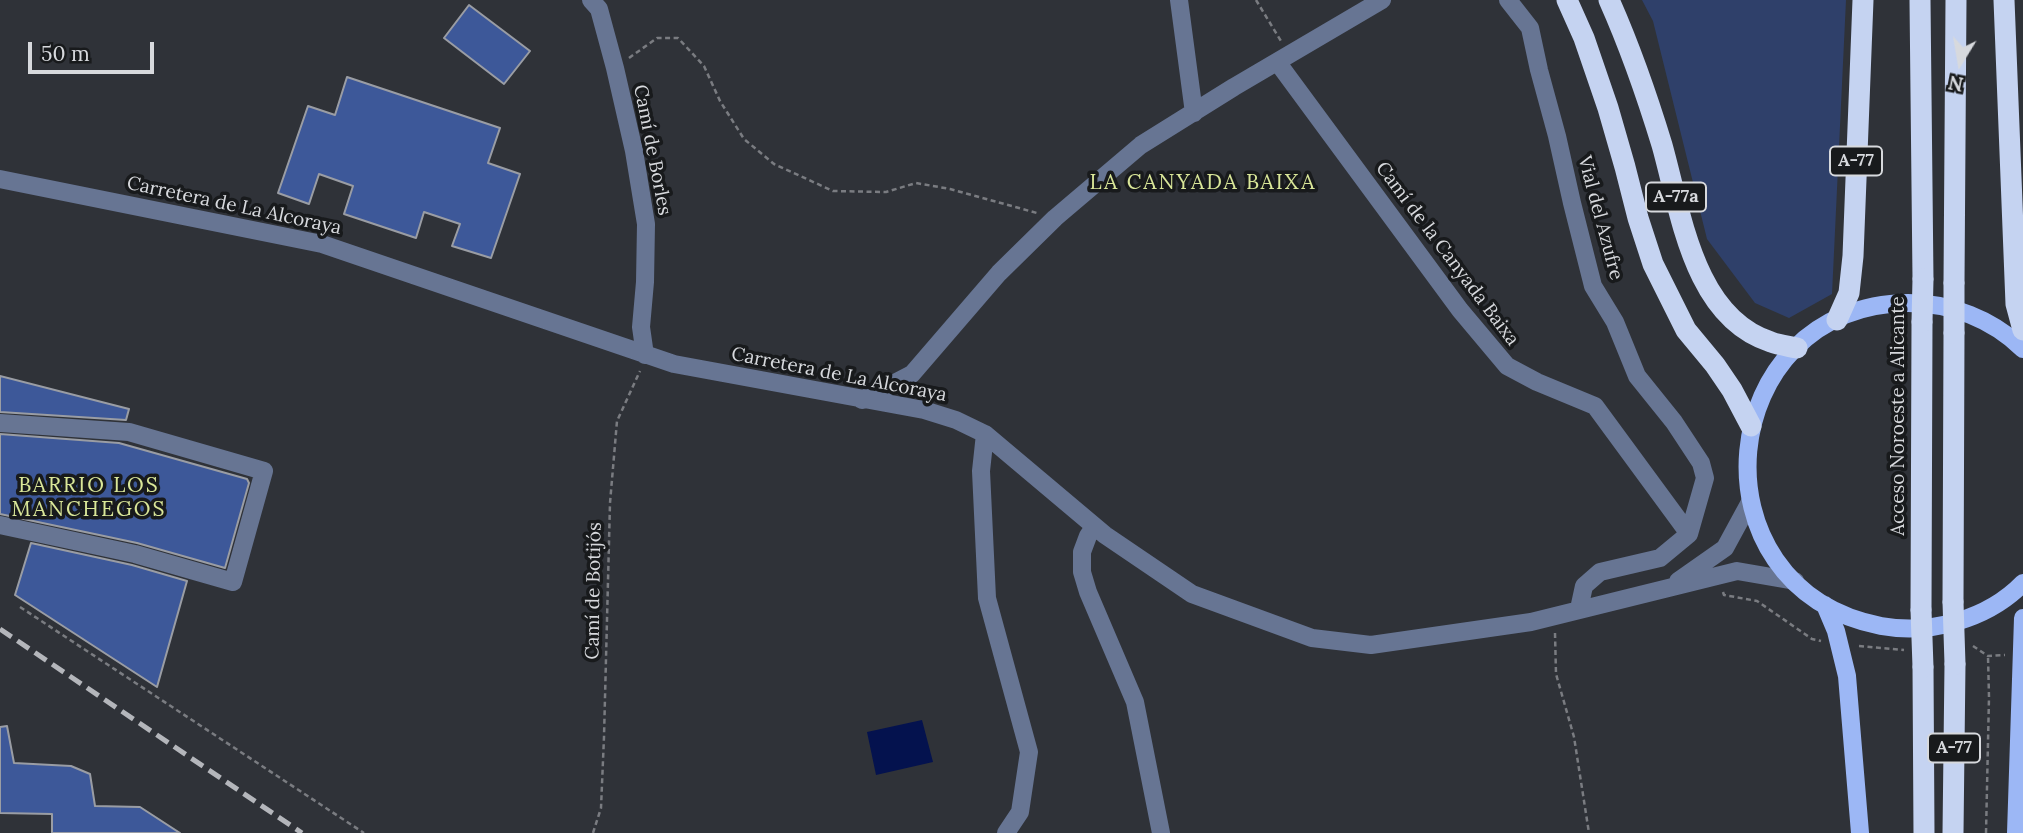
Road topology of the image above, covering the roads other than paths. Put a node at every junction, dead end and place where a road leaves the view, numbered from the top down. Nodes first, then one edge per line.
1 (591, 0) edge
2 (1179, 0) edge
3 (1382, 0) edge
4 (1507, 0) edge
5 (1567, 0) edge
6 (1609, 0) edge
7 (1863, 0) edge
8 (1920, 0) edge
9 (1956, 0) edge
10 (2004, 0) edge
11 (1284, 59) junction
12 (1194, 113) junction
13 (0, 178) edge
14 (1837, 320) junction
15 (2023, 330) edge
16 (1797, 348) junction
17 (2023, 349) edge
18 (645, 355) junction
19 (862, 400) junction
20 (0, 423) edge
21 (1751, 426) junction
22 (985, 434) junction
23 (1750, 502) junction
24 (0, 525) edge
25 (1094, 527) junction
26 (1689, 534) junction
27 (1794, 581) junction
28 (2023, 583) edge
29 (1667, 589) junction
30 (1825, 605) junction
31 (1579, 609) junction
32 (2023, 618) edge
33 (1006, 833) edge
34 (1161, 833) edge
35 (1860, 833) edge
36 (1924, 833) edge
37 (1953, 833) edge
38 (2016, 833) edge

1 - 18 street, Camí de Borles
2 - 12 street
3 - 11 street
4 - 26 street, Vial del Azufre
5 - 21 highway, A-77a
6 - 16 highway, A-77a
7 - 14 highway, A-77
8 - 36 highway, Acceso Noroeste a Alicante / A-77, bridge
9 - 37 highway, A-77, bridge
10 - 15 highway
11 - 12 street
11 - 26 street, Camí de la Canyada Baixa
12 - 19 street
13 - 18 street, Carretera de La Alcoraya
14 - 16 main road
14 - 17 main road
16 - 21 main road
18 - 19 street, Carretera de La Alcoraya
19 - 22 street, Carretera de La Alcoraya
20 - 24 street
21 - 23 main road
22 - 25 street, Carretera de La Alcoraya
22 - 33 street
23 - 27 main road
23 - 29 street
25 - 31 street, Carretera de La Alcoraya
25 - 34 street
26 - 31 street
27 - 29 street, Carretera de La Alcoraya
27 - 30 main road
28 - 30 main road
29 - 31 street, Carretera de La Alcoraya
30 - 35 main road
32 - 38 main road

